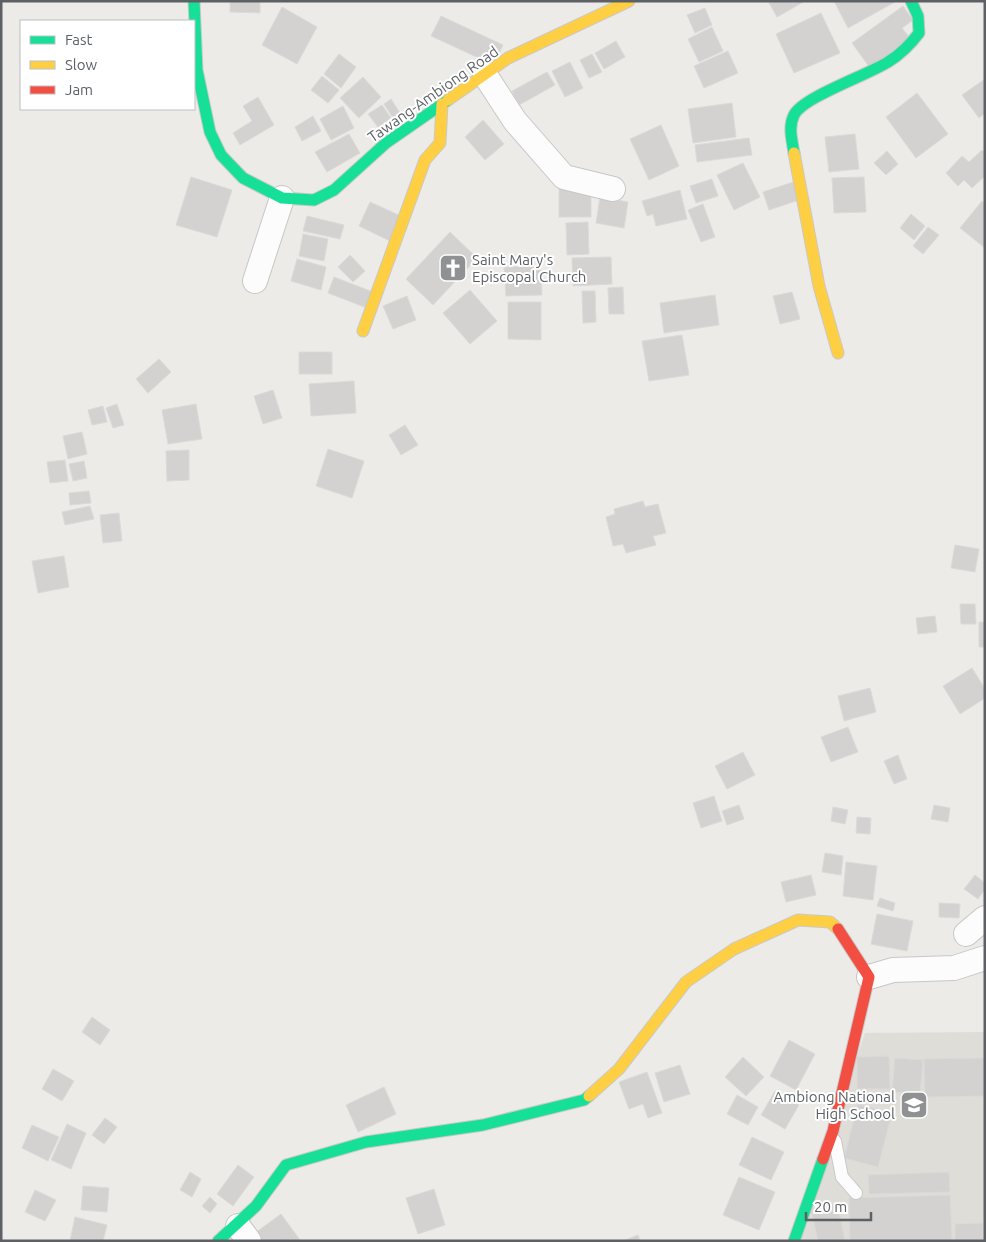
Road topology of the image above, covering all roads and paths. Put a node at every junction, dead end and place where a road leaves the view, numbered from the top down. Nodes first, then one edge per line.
1 (194, 1) edge
2 (629, 1) edge
3 (911, 1) edge
4 (195, 20) edge
5 (195, 24) edge
6 (485, 75) junction
7 (442, 104) junction
8 (613, 189) dead end
9 (282, 198) junction
10 (256, 281) dead end
11 (363, 331) dead end
12 (838, 353) dead end
13 (985, 918) edge
14 (966, 934) dead end
15 (985, 958) edge
16 (869, 977) junction
17 (833, 1131) junction
18 (856, 1193) dead end
19 (244, 1234) edge
20 (218, 1241) edge
21 (794, 1241) edge

1 - 4 street, Tawang-Ambiong Road
2 - 6 street, Tawang-Ambiong Road
3 - 12 street
5 - 9 street, Tawang-Ambiong Road
6 - 7 street, Tawang-Ambiong Road
6 - 8 street
7 - 9 street, Tawang-Ambiong Road
7 - 11 street
9 - 10 street
13 - 14 street
15 - 16 street
16 - 17 street
16 - 19 street
17 - 18 lane
17 - 21 street
19 - 20 street

